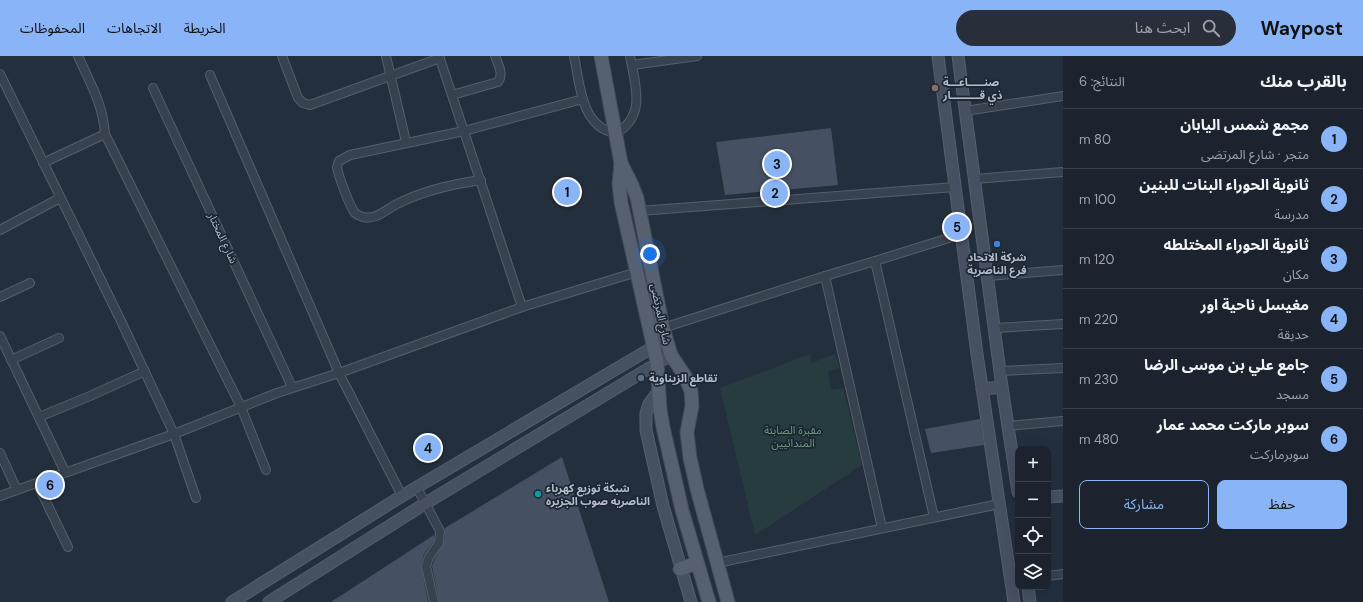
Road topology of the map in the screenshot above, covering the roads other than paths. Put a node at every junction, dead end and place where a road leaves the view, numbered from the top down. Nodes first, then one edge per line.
1 (78, 56) edge
2 (282, 56) edge
3 (386, 56) edge
4 (495, 56) edge
5 (574, 56) edge
6 (601, 56) edge
7 (630, 56) edge
8 (698, 56) edge
9 (938, 56) edge
10 (958, 56) edge
11 (439, 57) edge
12 (632, 65) junction
13 (0, 74) edge
14 (210, 76) dead end
15 (390, 76) junction
16 (153, 88) dead end
17 (452, 95) junction
18 (1063, 96) edge
19 (583, 98) junction
20 (965, 111) junction
21 (464, 131) junction
22 (616, 133) junction
23 (105, 134) junction
24 (406, 142) junction
25 (43, 163) junction
26 (621, 163) junction
27 (1063, 172) edge
28 (975, 179) junction
29 (481, 180) junction
30 (955, 187) junction
31 (60, 198) junction
32 (640, 211) junction
33 (0, 230) edge
34 (962, 234) junction
35 (875, 261) junction
36 (1063, 270) edge
37 (637, 272) junction
38 (824, 276) junction
39 (988, 276) junction
40 (30, 283) dead end
41 (0, 297) edge
42 (522, 307) junction
43 (1063, 324) edge
44 (995, 328) junction
45 (664, 334) junction
46 (0, 336) edge
47 (59, 338) dead end
48 (654, 347) junction
49 (670, 355) junction
50 (11, 360) junction
51 (657, 362) junction
52 (1063, 368) edge
53 (145, 371) junction
54 (1000, 371) junction
55 (339, 373) junction
56 (292, 387) junction
57 (1002, 387) junction
58 (982, 389) junction
59 (660, 390) junction
60 (240, 406) junction
61 (39, 417) junction
62 (1063, 421) edge
63 (1008, 426) junction
64 (174, 434) junction
65 (0, 452) edge
66 (266, 470) dead end
67 (65, 472) junction
68 (1016, 482) edge
69 (37, 483) junction
70 (417, 488) junction
71 (17, 490) junction
72 (0, 496) edge
73 (402, 496) junction
74 (1063, 496) edge
75 (1051, 497) edge
76 (196, 498) dead end
77 (426, 503) junction
78 (999, 504) junction
79 (934, 517) junction
80 (882, 528) junction
81 (68, 547) dead end
82 (697, 563) junction
83 (717, 563) junction
84 (680, 569) junction
85 (1063, 574) edge
86 (1051, 576) edge
87 (1028, 590) edge
88 (232, 602) edge
89 (269, 602) edge
90 (434, 602) edge
91 (691, 602) edge
92 (709, 602) edge
93 (728, 602) edge
94 (1014, 602) edge
95 (1030, 602) edge

1 - 23 street
2 - 15 street
3 - 15 street
4 - 17 street
5 - 19 street
6 - 22 main road, شارع المرتضى
7 - 12 street
8 - 12 street
9 - 30 street
10 - 20 street
11 - 15 street
11 - 17 street
12 - 22 street
13 - 25 street
14 - 55 street
15 - 24 street
16 - 56 street, شارع المختار
17 - 21 street
18 - 20 street
19 - 21 street
19 - 22 street
20 - 28 street
21 - 24 street
21 - 29 street
22 - 26 main road, شارع المرتضى
23 - 25 street
23 - 60 street
24 - 29 street
25 - 31 street
26 - 32 main road, شارع المرتضى
26 - 37 main road, شارع المرتضى
27 - 28 street
28 - 39 street
29 - 42 street
30 - 32 street
30 - 34 street
31 - 33 street
31 - 53 street
32 - 45 main road, شارع المرتضى
34 - 35 street
34 - 58 street
35 - 38 street
35 - 79 street
36 - 39 street
37 - 42 street
37 - 48 main road, شارع المرتضى
38 - 45 street
38 - 80 street
39 - 44 street
40 - 41 street
42 - 55 street
43 - 44 street
44 - 54 street
45 - 48 street
45 - 49 main road, شارع المرتضى
46 - 50 street
47 - 50 street
48 - 51 main road, شارع المرتضى
48 - 70 street
49 - 51 street
49 - 83 main road, شارع المرتضى
50 - 61 street
51 - 59 main road, شارع المرتضى
51 - 77 street
52 - 54 street
53 - 61 street
53 - 64 street
54 - 57 street
55 - 56 street
55 - 73 street
56 - 60 street
57 - 58 street
57 - 63 street
58 - 78 street
59 - 82 main road, شارع المرتضى
59 - 84 street
60 - 64 street
60 - 66 street
61 - 67 street
62 - 63 street
63 - 68 street
64 - 67 street
64 - 76 street
65 - 71 street
67 - 69 street
69 - 71 street
69 - 81 street
70 - 73 street
70 - 77 street
71 - 72 street
73 - 88 street
74 - 75 street
77 - 89 street
77 - 90 street
78 - 79 street
78 - 94 street
79 - 80 street
80 - 83 street
82 - 84 main road
82 - 92 main road, شارع المرتضى
83 - 93 main road, شارع المرتضى
84 - 91 street
85 - 86 street
87 - 95 street

